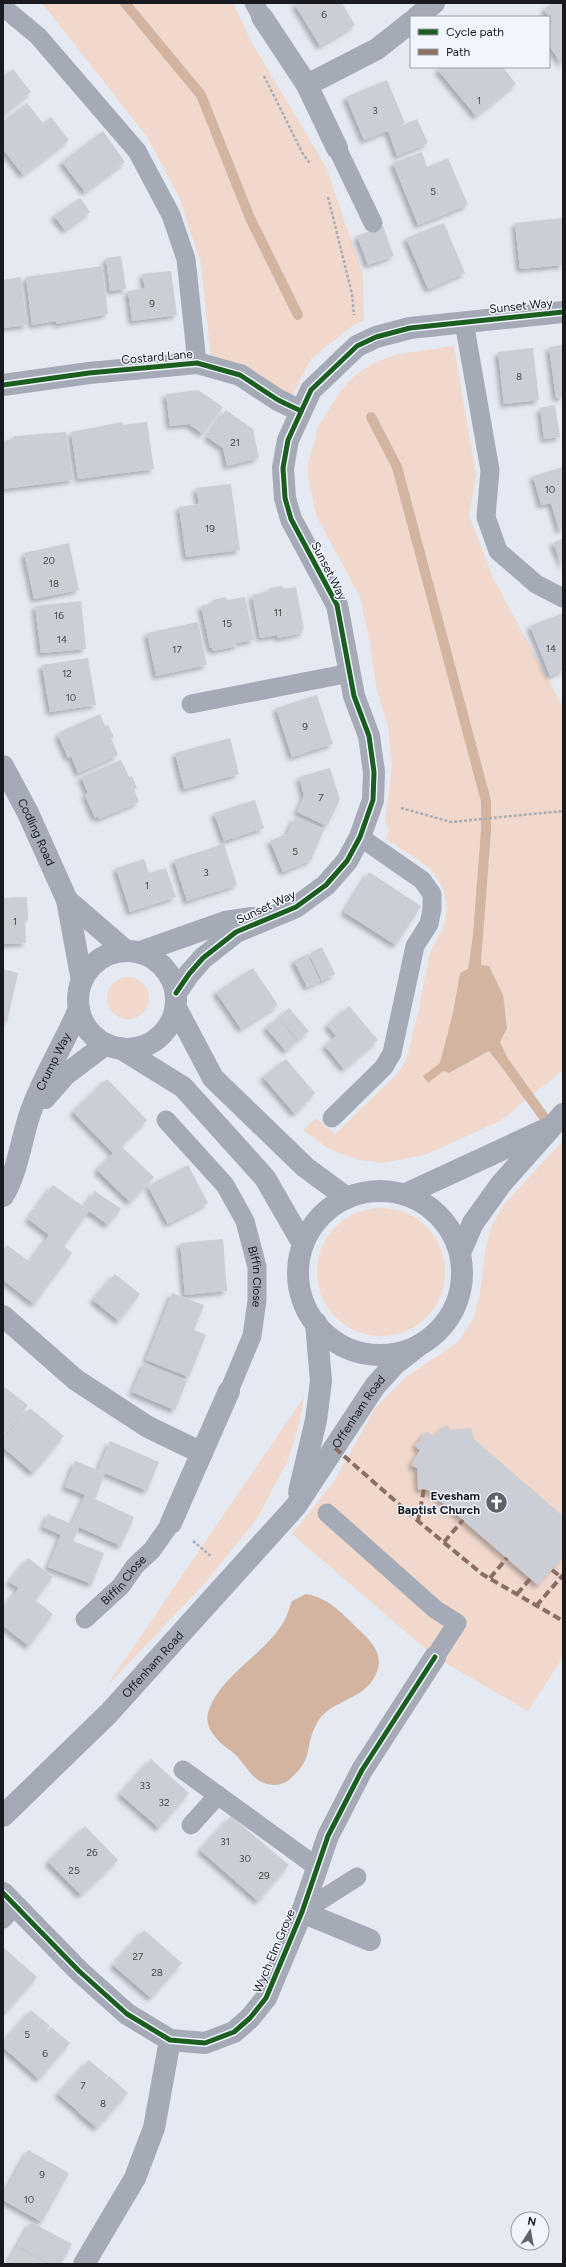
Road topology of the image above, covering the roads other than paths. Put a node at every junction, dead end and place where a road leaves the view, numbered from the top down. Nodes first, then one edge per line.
1 (434, 3) edge
2 (3, 7) edge
3 (258, 10) edge
4 (419, 16) edge
5 (410, 23) edge
6 (307, 85) junction
7 (337, 148) joint
8 (373, 223) dead end
9 (563, 312) edge
10 (464, 322) junction
11 (197, 363) junction
12 (3, 385) edge
13 (301, 411) junction
14 (563, 598) edge
15 (350, 673) junction
16 (191, 704) dead end
17 (3, 766) edge
18 (360, 837) junction
19 (67, 900) junction
20 (280, 913) junction
21 (133, 952) junction
22 (82, 981) junction
23 (176, 1001) junction
24 (79, 1009) junction
25 (113, 1046) junction
26 (30, 1116) junction
27 (332, 1118) dead end
28 (166, 1120) dead end
29 (557, 1120) edge
30 (406, 1194) junction
31 (3, 1196) edge
32 (347, 1198) junction
33 (303, 1244) junction
34 (460, 1253) junction
35 (3, 1316) edge
36 (316, 1323) junction
37 (418, 1346) junction
38 (229, 1391) joint
39 (202, 1452) junction
40 (296, 1506) junction
41 (327, 1513) dead end
42 (171, 1522) joint
43 (85, 1619) dead end
44 (435, 1657) joint
45 (184, 1770) dead end
46 (218, 1795) junction
47 (3, 1816) edge
48 (191, 1825) dead end
49 (317, 1868) junction
50 (357, 1877) dead end
51 (7, 1906) edge
52 (302, 1912) junction
53 (370, 1940) dead end
54 (170, 2040) junction
55 (84, 2264) edge

1 - 4 street
2 - 11 lane
3 - 6 street
5 - 6 street
6 - 7 street
7 - 8 lane
9 - 10 street, Sunset Way
10 - 13 street, Sunset Way
10 - 14 lane
11 - 12 street, Costard Lane
11 - 13 street, Costard Lane
13 - 15 street, Sunset Way
15 - 16 lane
15 - 18 street, Sunset Way
17 - 19 street, Codling Road
18 - 20 street, Sunset Way
18 - 27 lane
19 - 21 street, Codling Road
19 - 22 street, Codling Road
20 - 21 street, Sunset Way
20 - 23 street, Sunset Way
21 - 22 street
21 - 23 street
22 - 24 street
23 - 25 street
23 - 32 street
24 - 25 street
24 - 26 street, Crump Way
25 - 26 street, Crump Way
25 - 33 street
26 - 31 street, Crump Way
28 - 38 lane, Biffin Close
29 - 30 main road
29 - 34 main road
30 - 32 main road
30 - 34 main road
32 - 33 main road
33 - 36 main road
34 - 37 main road, Offenham Road
35 - 39 street
36 - 37 main road
36 - 40 main road, Offenham Road
37 - 40 main road, Offenham Road
38 - 39 street, Biffin Close
39 - 42 street, Biffin Close
40 - 47 main road, Offenham Road
41 - 44 lane
42 - 43 lane, Biffin Close
44 - 49 street, Wych Elm Grove
45 - 46 lane
46 - 48 lane
46 - 49 lane
49 - 52 street, Wych Elm Grove
50 - 52 lane
51 - 54 street, Wych Elm Grove
52 - 53 street
52 - 54 street, Wych Elm Grove
54 - 55 street

